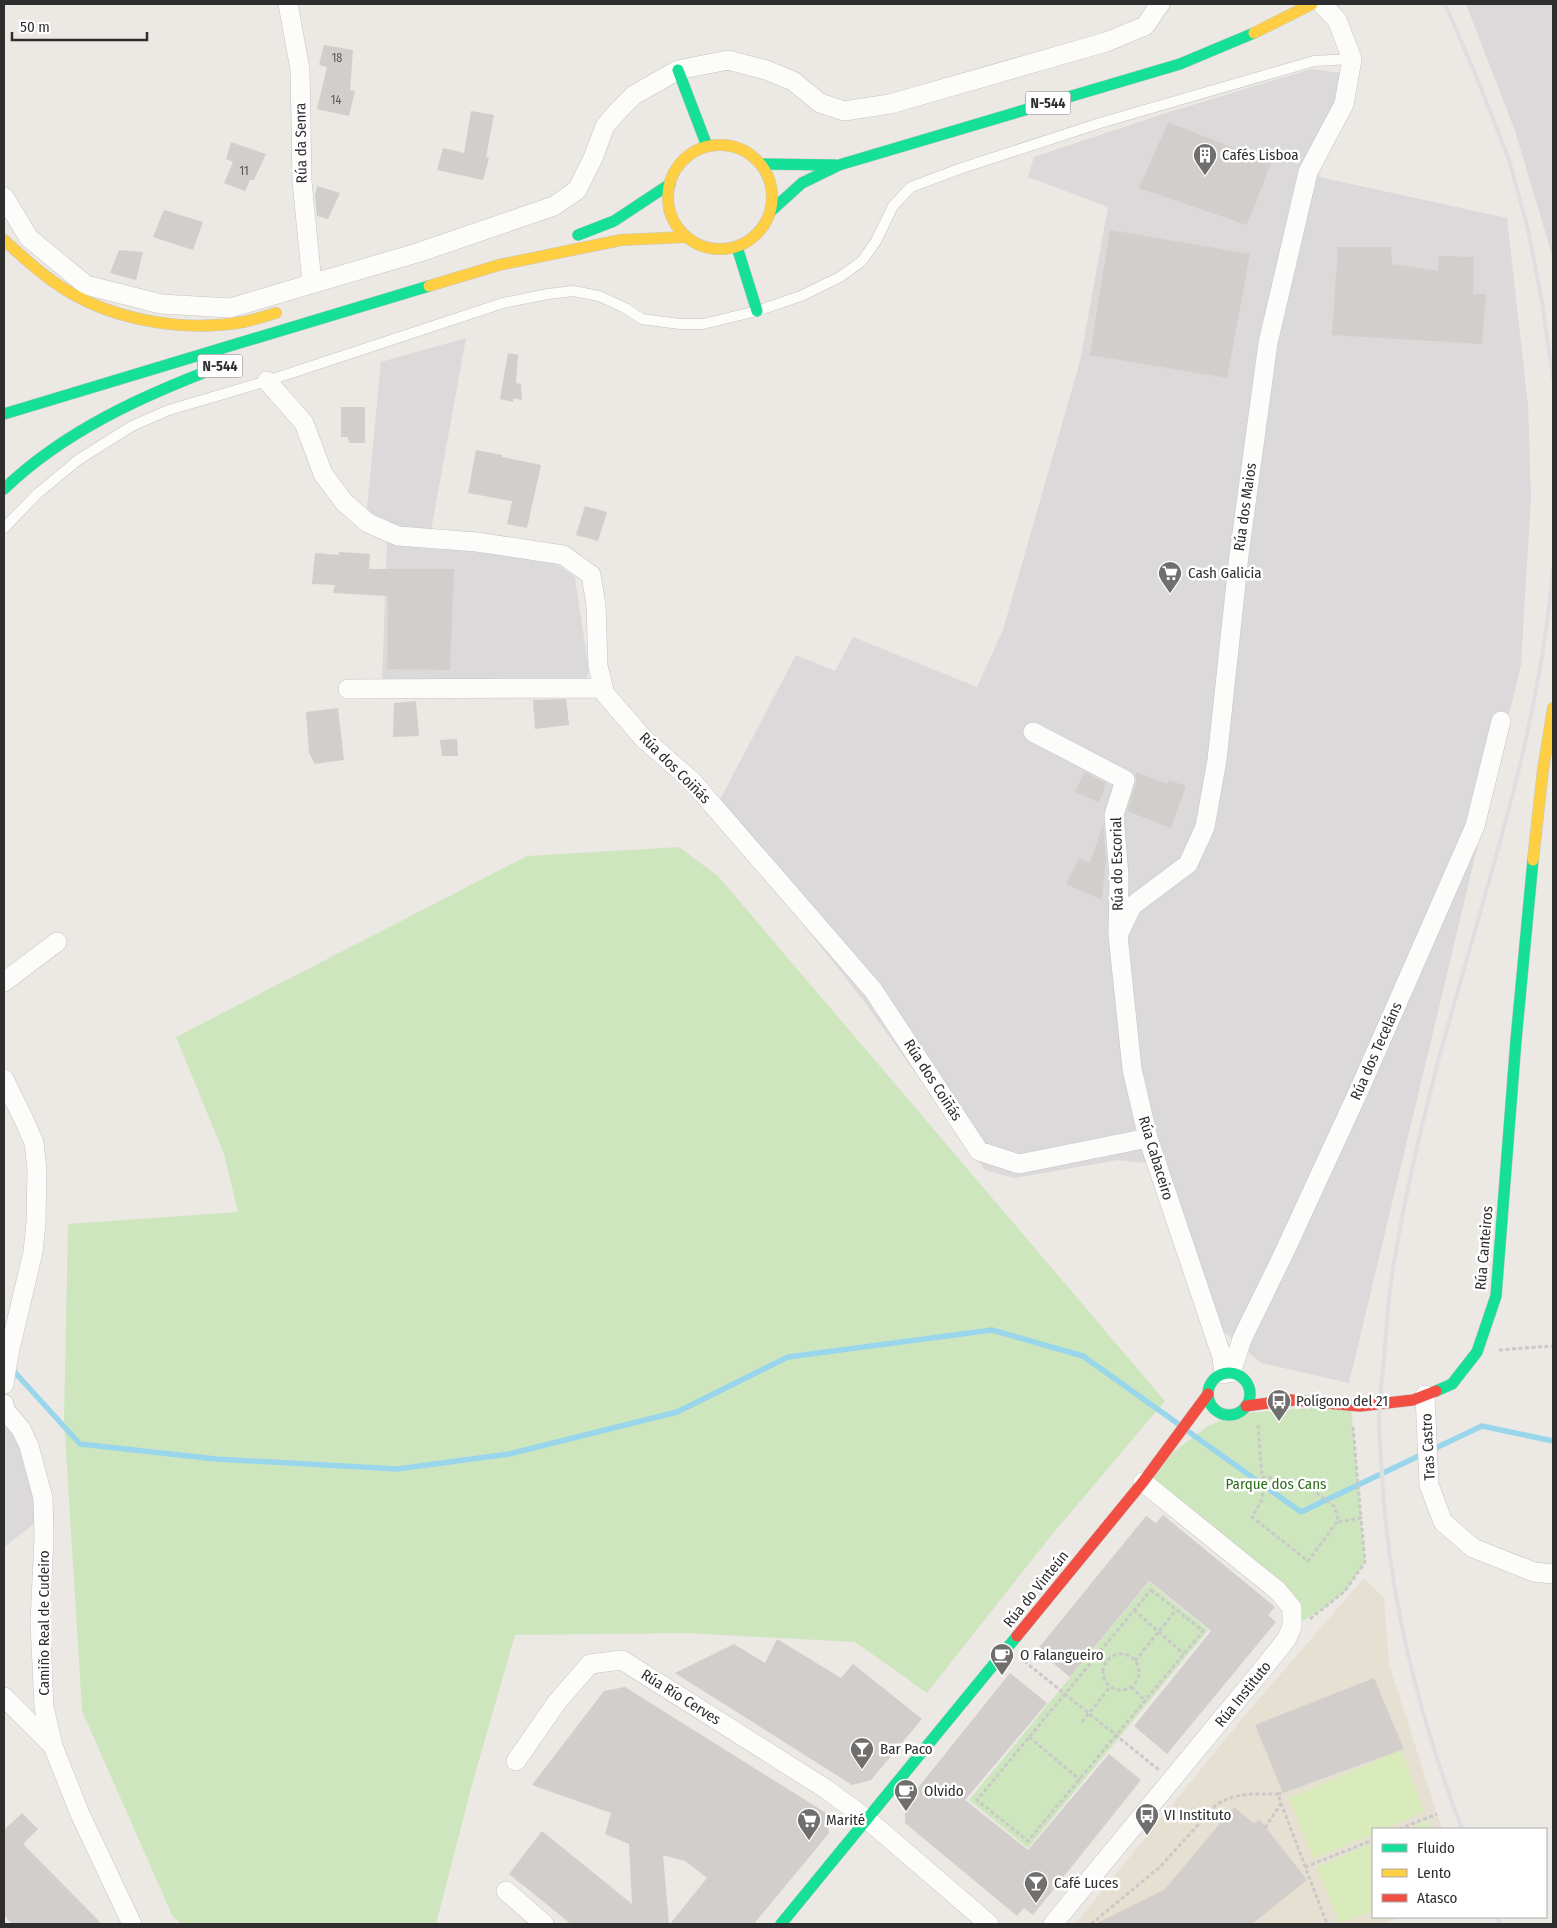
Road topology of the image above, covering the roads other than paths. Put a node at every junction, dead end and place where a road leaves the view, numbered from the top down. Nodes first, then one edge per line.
1 (288, 4) edge
2 (1160, 4) edge
3 (1312, 4) edge
4 (1322, 4) edge
5 (1352, 58) junction
6 (678, 70) junction
7 (707, 146) junction
8 (761, 164) junction
9 (839, 165) junction
10 (670, 184) junction
11 (4, 197) edge
12 (772, 211) junction
13 (686, 236) junction
14 (4, 240) edge
15 (737, 247) junction
16 (499, 265) junction
17 (454, 278) junction
18 (312, 283) junction
19 (370, 291) dead end
20 (288, 310) dead end
21 (757, 311) junction
22 (359, 320) dead end
23 (233, 362) dead end
24 (267, 381) junction
25 (4, 414) edge
26 (4, 488) edge
27 (4, 528) edge
28 (603, 688) junction
29 (348, 689) dead end
30 (1553, 708) edge
31 (1501, 721) dead end
32 (1033, 732) dead end
33 (1118, 935) junction
34 (58, 942) dead end
35 (4, 982) edge
36 (4, 1079) edge
37 (1148, 1138) junction
38 (1228, 1373) junction
39 (4, 1384) edge
40 (1248, 1384) junction
41 (1208, 1394) junction
42 (1425, 1395) junction
43 (1291, 1400) junction
44 (1246, 1406) junction
45 (4, 1407) edge
46 (1226, 1415) junction
47 (1214, 1423) dead end
48 (1184, 1444) dead end
49 (1142, 1482) junction
50 (1553, 1574) edge
51 (4, 1697) edge
52 (53, 1746) junction
53 (516, 1761) dead end
54 (868, 1820) junction
55 (506, 1892) dead end
56 (132, 1924) edge
57 (544, 1924) edge
58 (781, 1924) edge
59 (989, 1924) edge
60 (1053, 1924) edge

1 - 18 street, Rúa da Senra
2 - 6 street
3 - 9 main road, N-544
4 - 5 street
5 - 21 lane
5 - 33 street, Rúa dos Maios
6 - 7 main road
6 - 18 street
7 - 8 main road
7 - 10 main road, N-544
8 - 9 main road, N-544
8 - 12 main road
9 - 12 main road, N-544
10 - 13 main road, N-544
10 - 16 main road, N-544
11 - 18 street
12 - 15 main road, N-544
13 - 15 main road, N-544
13 - 16 main road, N-544
14 - 20 main road
15 - 21 main road
16 - 17 main road, N-544
17 - 19 main road, N-544
17 - 22 main road, N-544
17 - 25 main road, N-544
21 - 24 lane
23 - 26 main road, N-544
24 - 27 lane
24 - 28 street, Rúa dos Coiñás
28 - 29 street
28 - 37 street, Rúa dos Coiñás
30 - 42 main road, Rúa Canteiros
31 - 38 street, Rúa dos Teceláns
32 - 33 street, Rúa do Escorial
33 - 37 street, Rúa Cabaceiro
34 - 35 street
36 - 39 street
37 - 38 street, Rúa Cabaceiro
38 - 40 main road
38 - 41 main road
40 - 43 main road
40 - 44 main road
41 - 46 main road
41 - 49 main road
42 - 43 main road, Rúa Canteiros
42 - 50 street, Tras Castro
43 - 44 main road
44 - 46 main road
45 - 52 street, Camiño Real de Cudeiro
46 - 47 main road
48 - 49 main road
49 - 54 main road, Rúa do Vinteún
49 - 60 street, Rúa Instituto
51 - 52 street
52 - 56 street, Camiño Real de Cudeiro
53 - 54 street, Rúa Río Cerves
54 - 58 main road, Rúa do Vinteún
54 - 59 street
55 - 57 street

